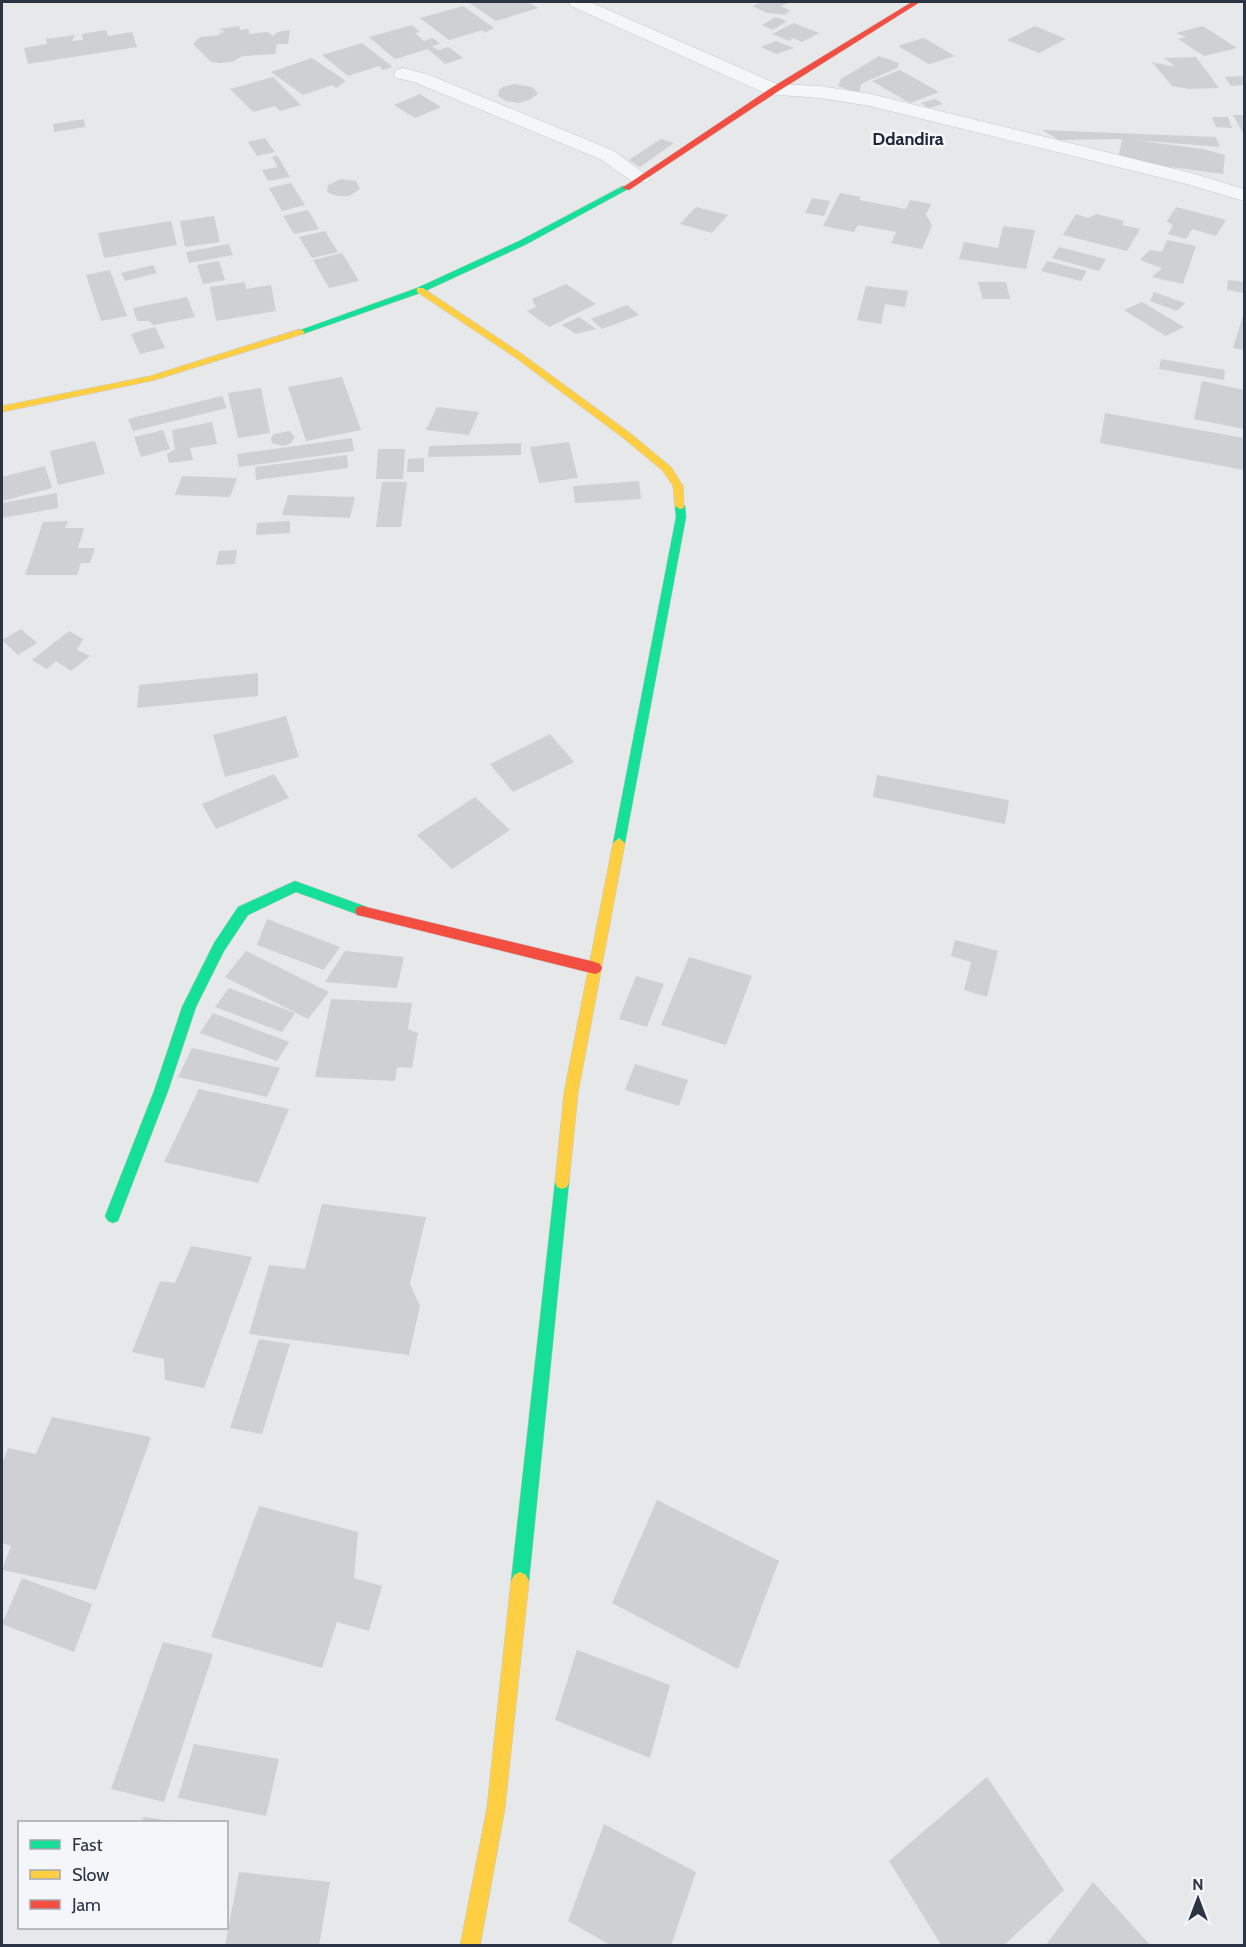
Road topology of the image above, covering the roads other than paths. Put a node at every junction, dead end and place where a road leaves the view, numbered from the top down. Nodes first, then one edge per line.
1 (577, 2) edge
2 (916, 2) edge
3 (404, 74) dead end
4 (774, 90) junction
5 (640, 178) junction
6 (1245, 195) edge
7 (420, 290) junction
8 (2, 409) edge
9 (595, 968) junction
10 (113, 1216) dead end
11 (470, 1946) edge

1 - 4 street
2 - 4 street
3 - 5 street
4 - 5 street
4 - 6 street
5 - 7 street
7 - 8 street
7 - 9 street
9 - 10 street
9 - 11 street

